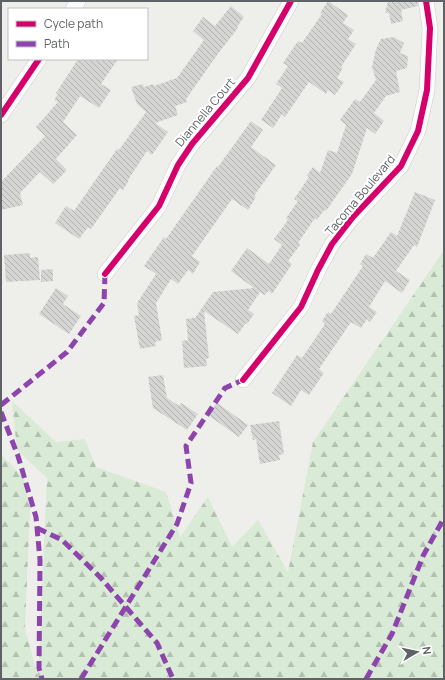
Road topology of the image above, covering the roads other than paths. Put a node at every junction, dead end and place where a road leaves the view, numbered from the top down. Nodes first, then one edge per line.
1 (291, 1) edge
2 (426, 1) edge
3 (38, 60) edge
4 (1, 115) edge
5 (105, 274) dead end
6 (244, 380) dead end

1 - 5 street, Diannella Court
2 - 6 street, Tacoma Boulevard
3 - 4 street

